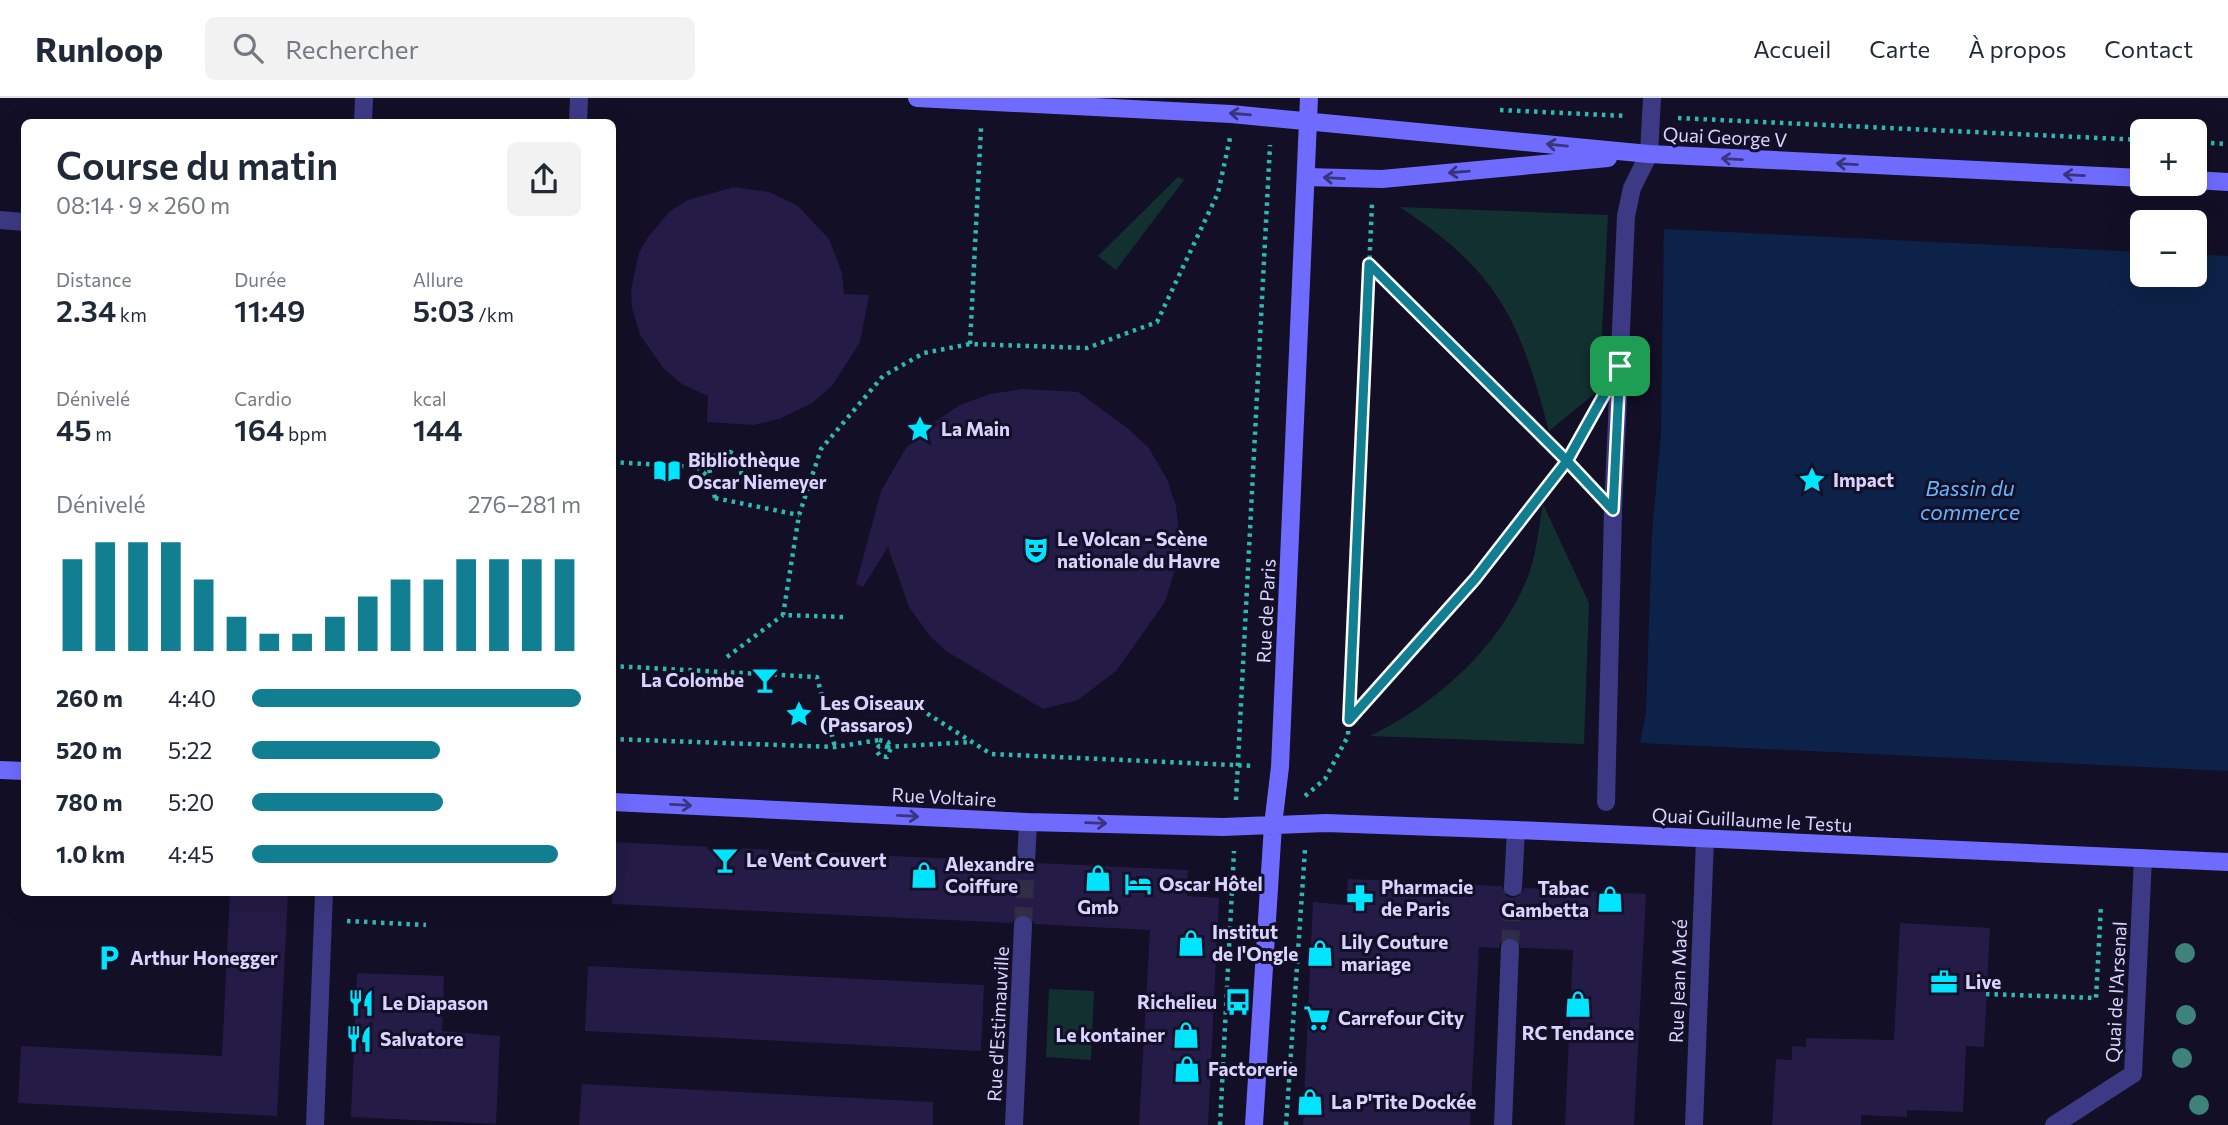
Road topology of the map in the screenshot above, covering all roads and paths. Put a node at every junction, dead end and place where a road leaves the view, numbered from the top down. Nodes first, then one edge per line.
1 (365, 98) edge
2 (579, 98) edge
3 (916, 98) edge
4 (1309, 98) edge
5 (1652, 98) edge
6 (961, 99) edge
7 (1497, 110) dead end
8 (1651, 117) junction
9 (363, 119) edge
10 (578, 119) edge
11 (1308, 121) junction
12 (1231, 132) dead end
13 (1257, 139) dead end
14 (2130, 139) edge
15 (2207, 143) edge
16 (2228, 144) edge
17 (980, 155) dead end
18 (1649, 155) junction
19 (1306, 177) junction
20 (2130, 177) edge
21 (1368, 180) junction
22 (2207, 181) edge
23 (2228, 182) edge
24 (0, 220) edge
25 (21, 222) edge
26 (1369, 264) junction
27 (970, 344) junction
28 (1593, 413) dead end
29 (616, 461) edge
30 (1567, 461) junction
31 (711, 480) edge
32 (711, 480) edge
33 (711, 480) edge
34 (711, 480) edge
35 (1613, 510) junction
36 (799, 515) junction
37 (783, 615) junction
38 (844, 617) dead end
39 (727, 657) dead end
40 (616, 666) edge
41 (920, 709) dead end
42 (1349, 720) junction
43 (616, 739) edge
44 (971, 741) junction
45 (835, 747) junction
46 (1238, 765) junction
47 (1280, 767) junction
48 (0, 771) edge
49 (21, 771) edge
50 (1325, 779) dead end
51 (1309, 793) dead end
52 (616, 802) edge
53 (1605, 802) dead end
54 (1028, 822) junction
55 (1310, 824) junction
56 (1273, 825) junction
57 (1235, 826) junction
58 (1516, 830) junction
59 (1705, 839) junction
60 (2143, 859) junction
61 (1026, 862) tunnel mouth
62 (2228, 862) edge
63 (1513, 887) tunnel mouth
64 (324, 896) edge
65 (2101, 906) dead end
66 (323, 919) junction
67 (426, 925) dead end
68 (1023, 925) tunnel mouth
69 (1510, 948) tunnel mouth
70 (1986, 994) dead end
71 (315, 1125) edge
72 (1014, 1125) edge
73 (1220, 1125) edge
74 (1254, 1125) edge
75 (1286, 1125) edge
76 (1503, 1125) edge
77 (1694, 1125) edge
78 (2054, 1125) edge

1 - 9 street
2 - 10 street
3 - 6 main road, Quai George V
4 - 11 main road, Rue de Paris
5 - 8 street
11 -> 6 main road, Quai George V
7 - 8 path
8 - 14 path
8 - 18 street
18 -> 11 main road, Quai George V
11 - 19 main road, Rue de Paris
12 - 27 path
13 - 46 path
15 - 16 path
17 - 27 path
20 -> 18 main road, Quai George V
18 -> 21 main road
18 - 35 street
21 -> 19 main road
19 - 47 main road, Rue de Paris
21 - 26 path
22 - 23 main road
24 - 25 street
26 - 30 path
26 - 42 path
27 - 36 path
28 - 30 path
29 - 31 path, bridge
30 - 35 path
30 - 42 path
32 - 33 path, bridge
34 - 36 path, bridge
35 - 53 street
36 - 37 path
37 - 38 path
37 - 39 path
40 - 45 path
41 - 44 path
42 - 50 path
43 - 45 path
44 - 45 path, bridge
44 - 46 path
46 - 47 path
46 - 57 path
47 - 56 main road, Rue de Paris
48 - 49 main road
51 - 55 path
52 -> 54 main road, Rue Voltaire
54 -> 57 main road, Rue Voltaire
54 - 61 street
55 - 56 main road, Quai Guillaume le Testu
55 - 58 main road, Quai Guillaume le Testu
55 - 75 path
56 - 57 main road, Rue Voltaire
56 - 74 main road, Rue de Paris
57 - 73 path
58 - 59 main road, Quai Guillaume le Testu
58 - 63 street
59 - 60 main road, Quai Guillaume le Testu
59 - 77 street, Rue Jean Macé
60 - 62 main road, Quai Guillaume le Testu
60 - 78 street, Quai de l'Arsenal
64 - 66 street
65 - 70 path
66 - 67 path
66 - 71 street
68 - 72 street, Rue d'Estimauville
69 - 76 street

